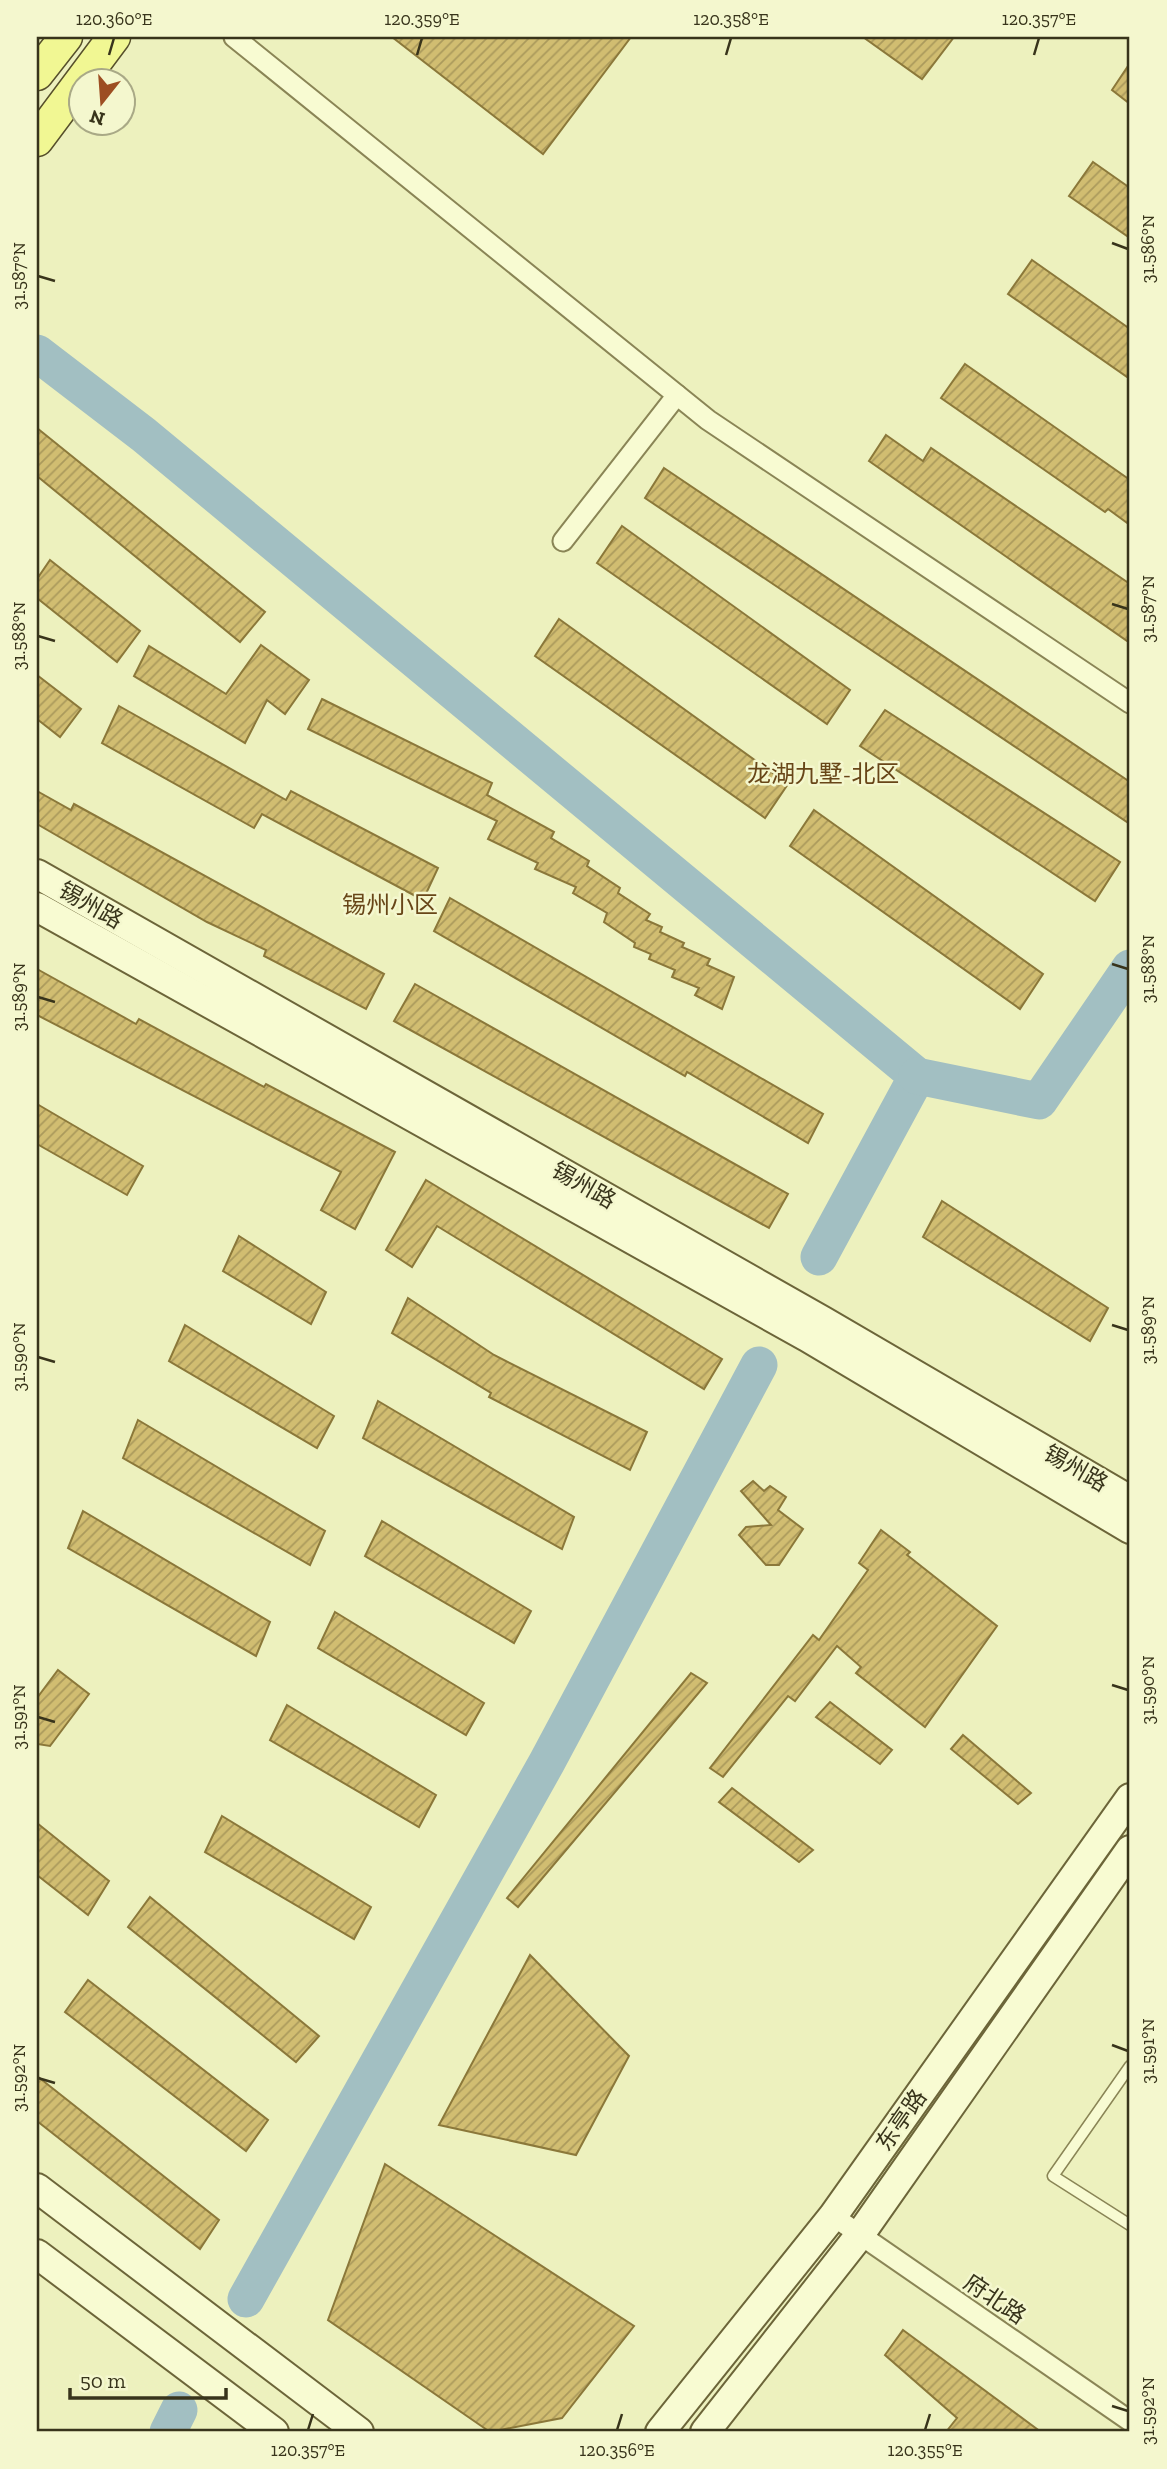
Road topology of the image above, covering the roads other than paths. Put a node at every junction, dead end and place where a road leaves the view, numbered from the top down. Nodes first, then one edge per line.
1 (66, 37) edge
2 (114, 37) edge
3 (234, 37) edge
4 (37, 73) edge
5 (37, 141) edge
6 (677, 395) junction
7 (563, 541) dead end
8 (1130, 703) edge
9 (37, 874) edge
10 (37, 907) edge
11 (1130, 1500) edge
12 (1130, 1529) edge
13 (1130, 1798) edge
14 (1130, 1850) edge
15 (1130, 2066) edge
16 (37, 2188) edge
17 (832, 2216) junction
18 (1130, 2225) edge
19 (859, 2236) junction
20 (37, 2254) edge
21 (1130, 2421) edge
22 (274, 2432) edge
23 (359, 2432) edge
24 (660, 2432) edge
25 (705, 2432) edge

1 - 4 main road
2 - 5 main road
3 - 6 street
6 - 7 street
6 - 8 street
9 - 11 street, 锡州路
10 - 12 street, 锡州路
13 - 17 street, 东亭路
14 - 19 street, 东亭路
15 - 18 lane
16 - 23 street
17 - 19 street, 府北路
17 - 24 street, 东亭路
19 - 21 street, 府北路
19 - 25 street, 东亭路
20 - 22 street

